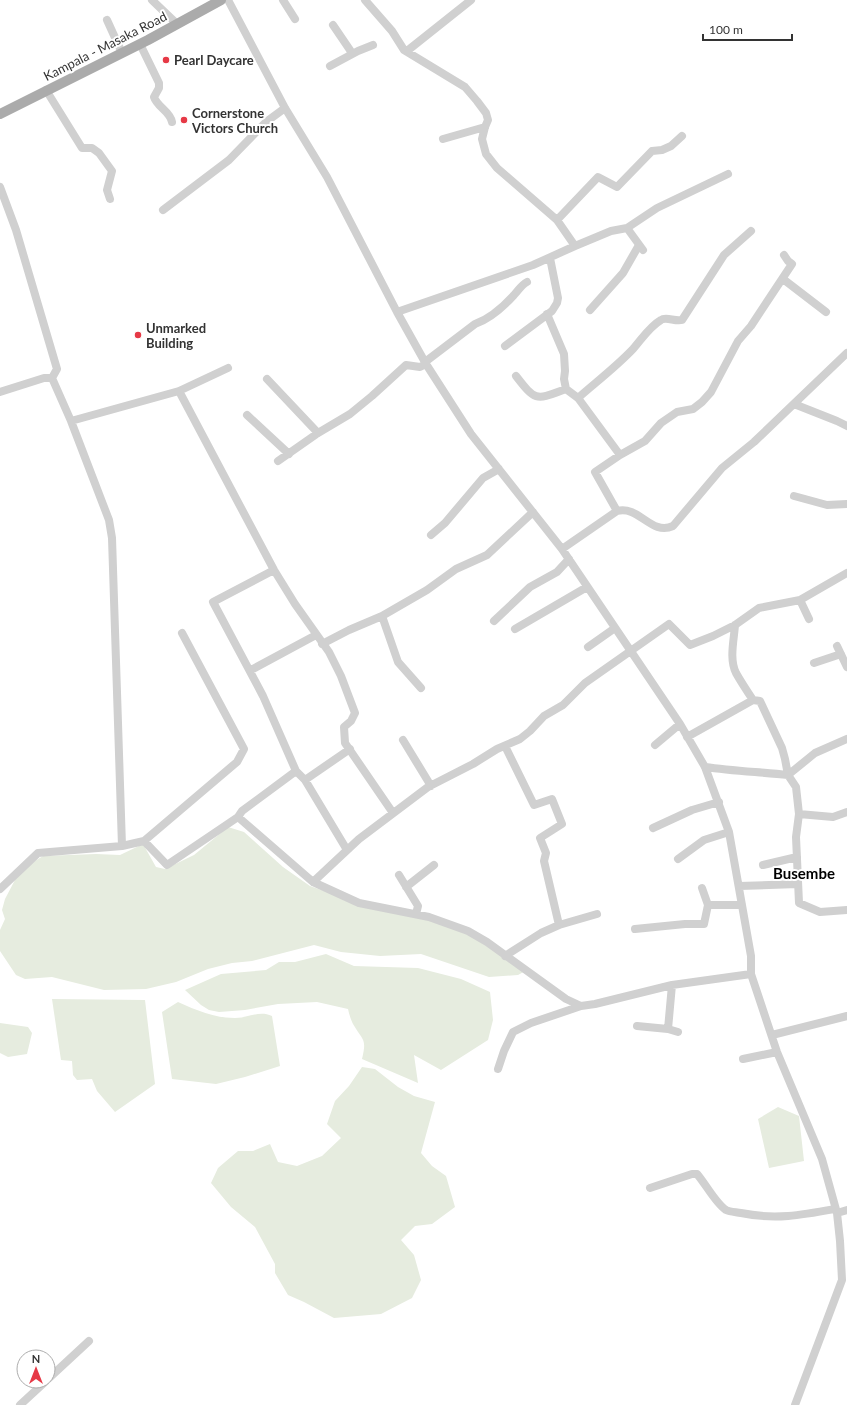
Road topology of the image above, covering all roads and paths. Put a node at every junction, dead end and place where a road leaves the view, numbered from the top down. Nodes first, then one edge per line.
1 (152, 0) edge
2 (221, 0) edge
3 (228, 0) edge
4 (284, 0) edge
5 (365, 0) edge
6 (471, 0) edge
7 (295, 19) dead end
8 (107, 20) dead end
9 (177, 24) junction
10 (333, 25) dead end
11 (140, 44) junction
12 (373, 45) dead end
13 (406, 51) junction
14 (122, 53) junction
15 (352, 53) junction
16 (330, 66) dead end
17 (46, 90) junction
18 (285, 108) junction
19 (0, 114) edge
20 (172, 122) dead end
21 (484, 127) junction
22 (682, 136) dead end
23 (442, 139) dead end
24 (728, 174) dead end
25 (0, 187) edge
26 (110, 199) dead end
27 (163, 210) dead end
28 (557, 220) junction
29 (627, 228) junction
30 (751, 231) dead end
31 (575, 246) junction
32 (784, 255) dead end
33 (550, 258) junction
34 (783, 279) junction
35 (528, 282) dead end
36 (590, 310) dead end
37 (397, 312) junction
38 (826, 312) dead end
39 (547, 314) junction
40 (505, 346) dead end
41 (847, 353) edge
42 (426, 363) junction
43 (228, 368) dead end
44 (516, 376) dead end
45 (52, 378) junction
46 (267, 379) dead end
47 (566, 389) junction
48 (179, 391) junction
49 (0, 392) edge
50 (578, 398) junction
51 (794, 404) junction
52 (248, 415) dead end
53 (71, 421) junction
54 (847, 426) edge
55 (318, 433) junction
56 (289, 454) junction
57 (620, 455) junction
58 (278, 461) dead end
59 (499, 469) junction
60 (794, 496) dead end
61 (847, 506) edge
62 (617, 511) junction
63 (533, 512) junction
64 (431, 535) dead end
65 (562, 549) junction
66 (569, 559) junction
67 (274, 570) junction
68 (847, 573) edge
69 (588, 587) junction
70 (800, 600) junction
71 (382, 616) junction
72 (809, 619) dead end
73 (494, 621) dead end
74 (735, 626) junction
75 (615, 628) junction
76 (515, 629) dead end
77 (182, 633) dead end
78 (316, 635) junction
79 (322, 644) junction
80 (588, 646) dead end
81 (630, 650) junction
82 (814, 663) dead end
83 (847, 667) edge
84 (251, 670) junction
85 (421, 688) dead end
86 (753, 700) junction
87 (680, 724) junction
88 (687, 737) junction
89 (847, 739) edge
90 (403, 740) dead end
91 (655, 745) dead end
92 (505, 746) junction
93 (350, 749) junction
94 (705, 767) junction
95 (296, 771) junction
96 (788, 775) junction
97 (305, 780) junction
98 (431, 786) junction
99 (719, 802) junction
100 (847, 812) edge
101 (393, 813) junction
102 (799, 814) junction
103 (238, 817) junction
104 (652, 828) dead end
105 (728, 832) junction
106 (144, 841) junction
107 (122, 846) junction
108 (347, 850) junction
109 (797, 857) junction
110 (678, 859) dead end
111 (434, 865) dead end
112 (763, 865) dead end
113 (399, 876) dead end
114 (313, 882) junction
115 (798, 884) junction
116 (739, 886) junction
117 (406, 887) junction
118 (702, 888) dead end
119 (0, 889) edge
120 (708, 905) junction
121 (742, 905) junction
122 (847, 910) edge
123 (416, 914) junction
124 (597, 914) dead end
125 (559, 925) junction
126 (635, 929) dead end
127 (505, 956) junction
128 (751, 974) junction
129 (672, 985) junction
130 (580, 1006) junction
131 (847, 1016) edge
132 (637, 1026) dead end
133 (668, 1029) junction
134 (678, 1032) dead end
135 (772, 1035) junction
136 (777, 1052) junction
137 (743, 1059) dead end
138 (498, 1069) dead end
139 (650, 1188) dead end
140 (847, 1210) edge
141 (836, 1211) junction
142 (844, 1264) edge
143 (844, 1282) edge
144 (89, 1341) dead end
145 (56, 1372) edge
146 (37, 1389) edge
147 (20, 1405) edge
148 (795, 1405) edge

1 - 9 street
2 - 9 main road, Kampala - Masaka Road
3 - 18 street
4 - 7 street
5 - 13 street
6 - 13 street
8 - 14 street
9 - 11 main road, Kampala - Masaka Road
10 - 15 street
11 - 14 main road, Kampala - Masaka Road
11 - 20 street
12 - 15 street
13 - 21 street
14 - 17 main road, Kampala - Masaka Road
15 - 16 street
17 - 19 main road, Kampala - Masaka Road
17 - 26 street
18 - 27 street
18 - 37 street
21 - 23 street
21 - 28 street
22 - 28 street
24 - 29 street
25 - 45 street
28 - 31 street
29 - 31 street
29 - 36 street
30 - 50 street
31 - 33 street
32 - 34 street
33 - 37 street
33 - 39 street
34 - 38 street
34 - 57 street
35 - 42 street
37 - 42 street
39 - 40 street
39 - 47 street
41 - 51 street
42 - 55 street
42 - 59 street
43 - 48 street
44 - 47 street
45 - 49 street
45 - 53 street
46 - 55 street
47 - 50 street
48 - 53 street
48 - 67 street
50 - 57 street
51 - 54 street
51 - 62 street
52 - 56 street
53 - 107 street
55 - 56 street
56 - 58 street
57 - 62 street
59 - 63 street
59 - 64 street
60 - 61 street
62 - 65 street
63 - 65 street
63 - 71 street
65 - 66 street
66 - 69 street
66 - 73 street
67 - 78 street
67 - 84 street
68 - 70 street
69 - 75 street
69 - 76 street
70 - 72 street
70 - 74 street
71 - 79 street
71 - 85 street
74 - 81 street
74 - 86 street
75 - 80 street
75 - 81 street
77 - 106 street
78 - 79 street
78 - 84 street
79 - 93 street
81 - 87 street
81 - 92 street
82 - 83 street
84 - 95 street
86 - 88 street
86 - 96 street
87 - 88 street
87 - 91 street
88 - 94 street
89 - 96 street
90 - 98 street
92 - 98 street
92 - 125 street
93 - 97 street
93 - 101 street
94 - 96 street
94 - 99 street
95 - 97 street
95 - 103 street
96 - 102 street
97 - 108 street
98 - 101 street
99 - 104 street
99 - 105 street
100 - 102 street
101 - 108 street
102 - 109 street
103 - 106 street
103 - 114 street
105 - 110 street
105 - 116 street
106 - 107 street
107 - 119 street
108 - 114 street
109 - 112 street
109 - 115 street
111 - 117 street
113 - 117 street
114 - 123 street
115 - 116 street
115 - 122 street
116 - 121 street
117 - 123 street
118 - 120 street
120 - 121 street
120 - 126 street
121 - 128 street
123 - 127 street
124 - 125 street
125 - 127 street
127 - 130 street
128 - 129 street
128 - 135 street
129 - 130 street
129 - 133 street
130 - 138 street
131 - 135 street
132 - 133 street
133 - 134 street
135 - 136 street
136 - 137 street
136 - 141 street
139 - 141 street
140 - 141 street
141 - 142 street
142 - 143 street
143 - 148 street
144 - 145 street
146 - 147 street

